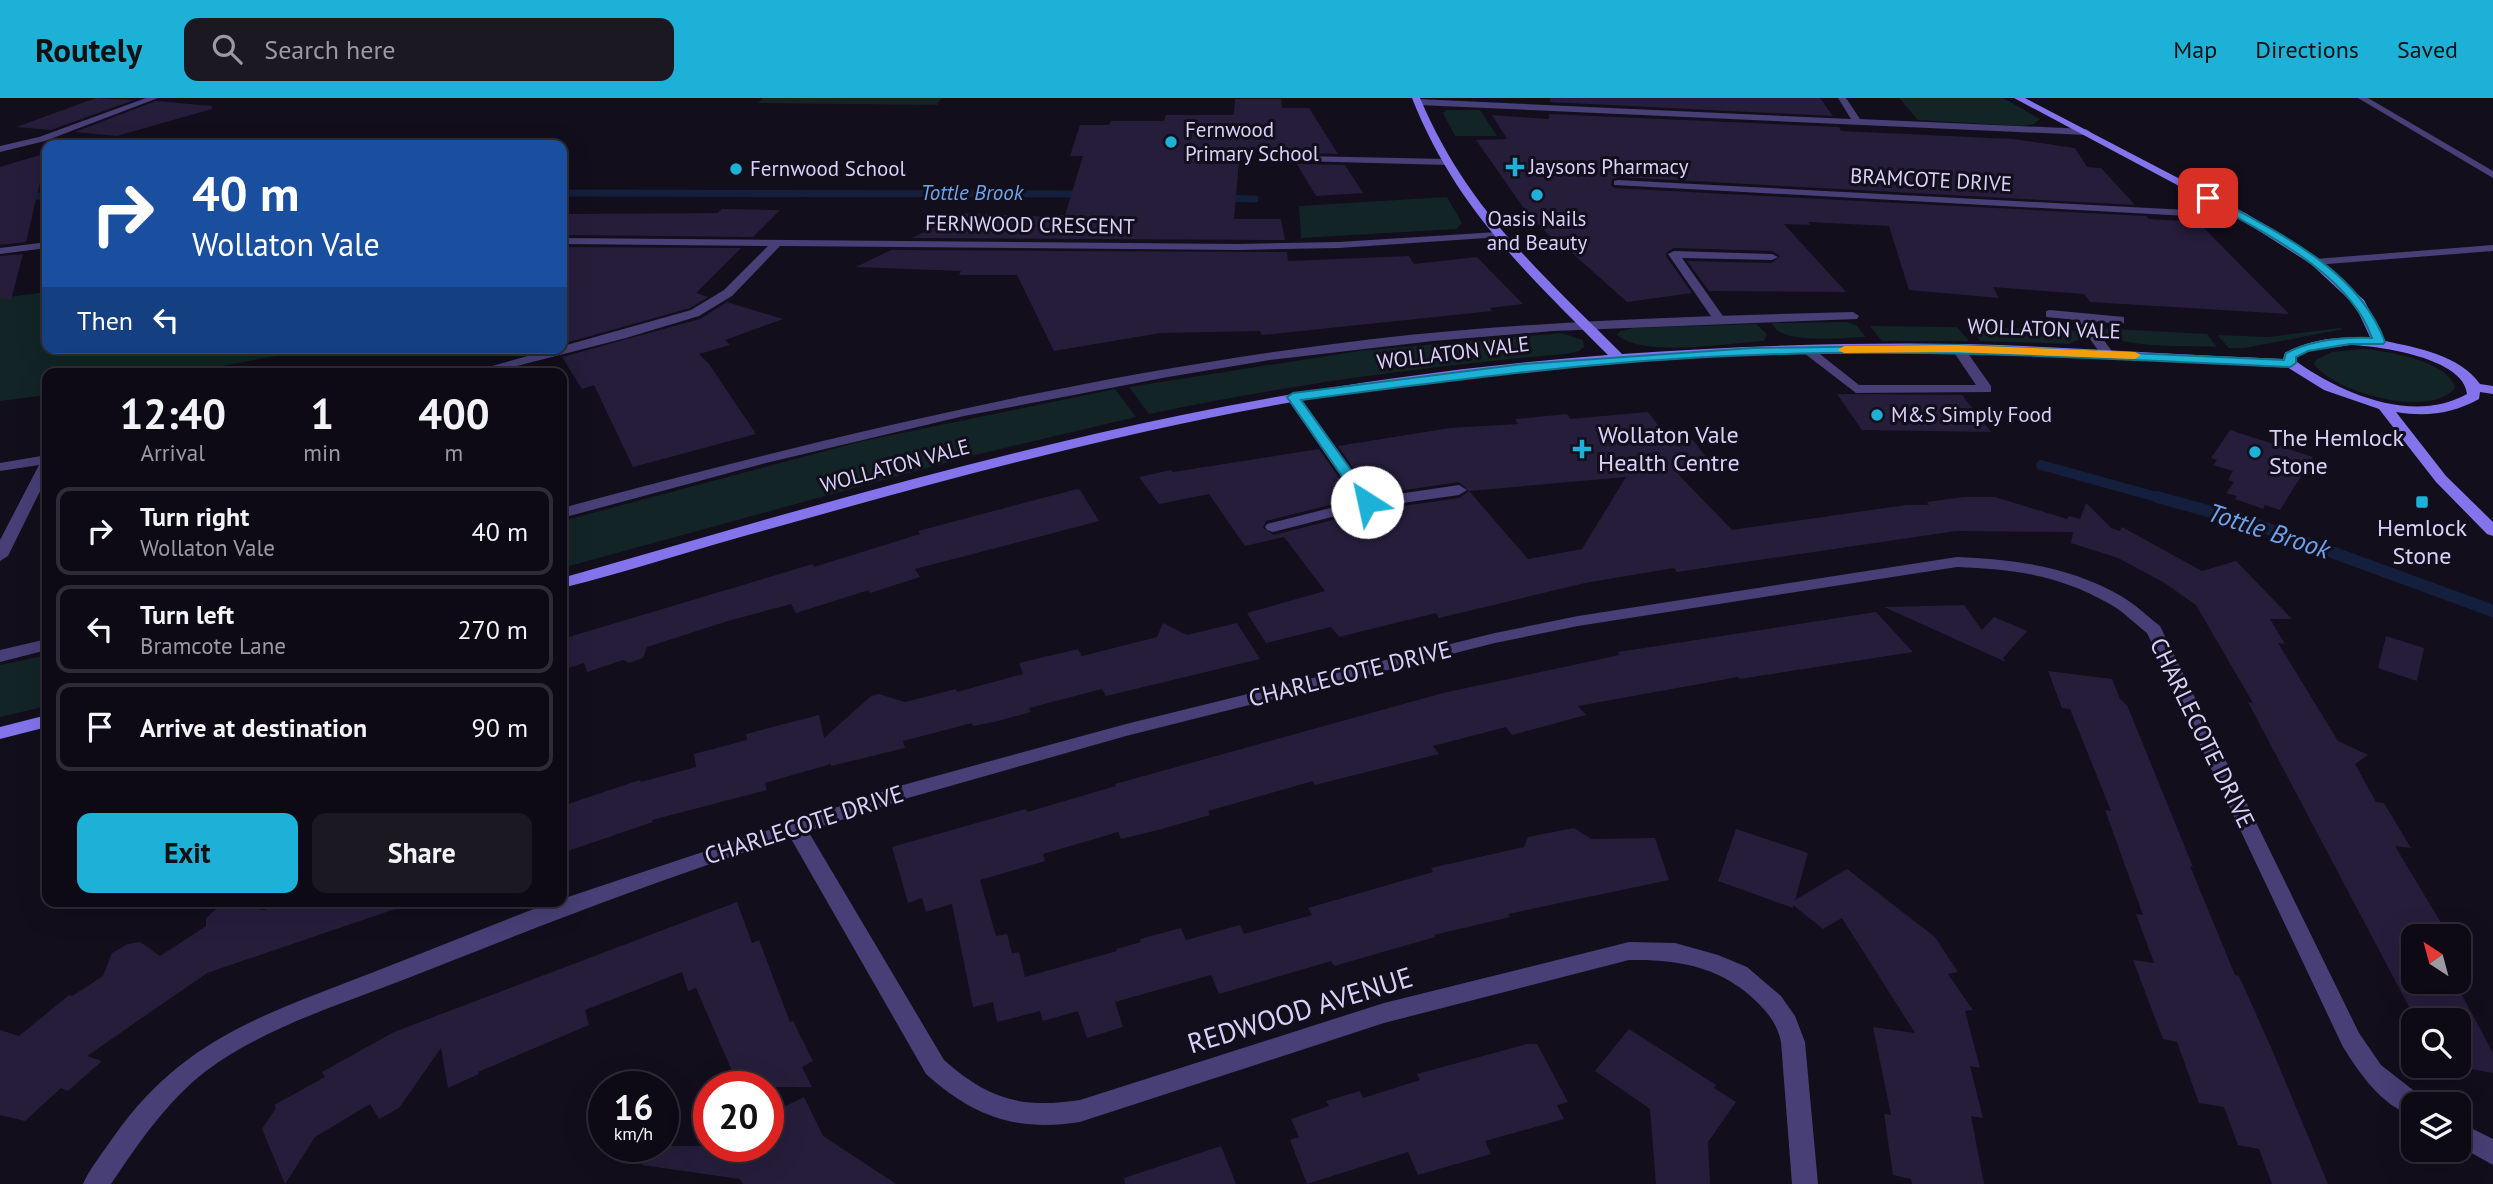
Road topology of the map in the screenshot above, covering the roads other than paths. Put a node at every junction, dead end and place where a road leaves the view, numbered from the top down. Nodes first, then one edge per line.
1 (154, 98) edge
2 (1842, 98) edge
3 (2018, 98) edge
4 (2362, 98) edge
5 (1417, 100) edge
6 (1858, 122) junction
7 (2086, 132) junction
8 (0, 149) edge
9 (1302, 159) dead end
10 (1447, 162) junction
11 (2493, 175) edge
12 (1618, 183) dead end
13 (2243, 216) junction
14 (1497, 235) junction
15 (567, 241) edge
16 (779, 241) junction
17 (42, 246) edge
18 (2493, 248) edge
19 (0, 251) edge
20 (1772, 257) dead end
21 (2315, 262) junction
22 (2050, 314) dead end
23 (1853, 316) dead end
24 (2080, 317) junction
25 (1718, 318) junction
26 (2120, 320) dead end
27 (1587, 325) junction
28 (2379, 342) junction
29 (1957, 348) junction
30 (567, 349) edge
31 (1806, 350) junction
32 (548, 354) edge
33 (2108, 354) junction
34 (1620, 359) junction
35 (2290, 363) junction
36 (493, 368) edge
37 (2475, 387) junction
38 (2493, 390) edge
39 (1293, 397) junction
40 (2384, 406) junction
41 (42, 462) edge
42 (0, 467) edge
43 (42, 471) edge
44 (1460, 489) dead end
45 (1367, 502) junction
46 (567, 512) edge
47 (1273, 527) dead end
48 (2493, 531) edge
49 (0, 556) edge
50 (567, 582) edge
51 (42, 646) edge
52 (0, 656) edge
53 (42, 722) edge
54 (0, 733) edge
55 (795, 827) junction
56 (567, 906) edge
57 (564, 907) edge
58 (2401, 1096) edge
59 (2471, 1140) edge
60 (2493, 1153) edge
61 (96, 1184) edge
62 (1805, 1184) edge

1 - 8 street
2 - 6 street
3 - 7 street
4 - 11 street
5 - 6 street
5 - 10 street
6 - 7 street
7 - 13 street
9 - 10 street
10 - 14 street
12 - 13 street, BRAMCOTE DRIVE
13 - 21 street
14 - 16 street, FERNWOOD CRESCENT
14 - 27 street
15 - 16 street, FERNWOOD CRESCENT
16 - 30 street
17 - 19 street
18 - 21 street
20 - 25 street
21 - 28 street
22 - 24 street
23 - 25 street, WOLLATON VALE
24 - 26 street
24 - 33 street
25 - 27 street, WOLLATON VALE
27 - 34 street
27 - 46 street, WOLLATON VALE
28 - 35 street
28 - 37 street
29 - 31 street, WOLLATON VALE
29 - 31 street
29 - 33 street, WOLLATON VALE
31 - 34 street, WOLLATON VALE
32 - 36 street
33 - 35 street, WOLLATON VALE
34 - 39 street, WOLLATON VALE
35 - 40 street
37 - 38 street
37 - 40 street
39 - 45 street
39 - 50 street, WOLLATON VALE
40 - 48 street
41 - 42 street
43 - 49 street
44 - 45 street
45 - 47 street
51 - 52 street
53 - 54 street
55 - 56 street, CHARLECOTE DRIVE
55 - 58 street, CHARLECOTE DRIVE
55 - 62 street, REDWOOD AVENUE
57 - 61 street, CHARLECOTE DRIVE
59 - 60 street

